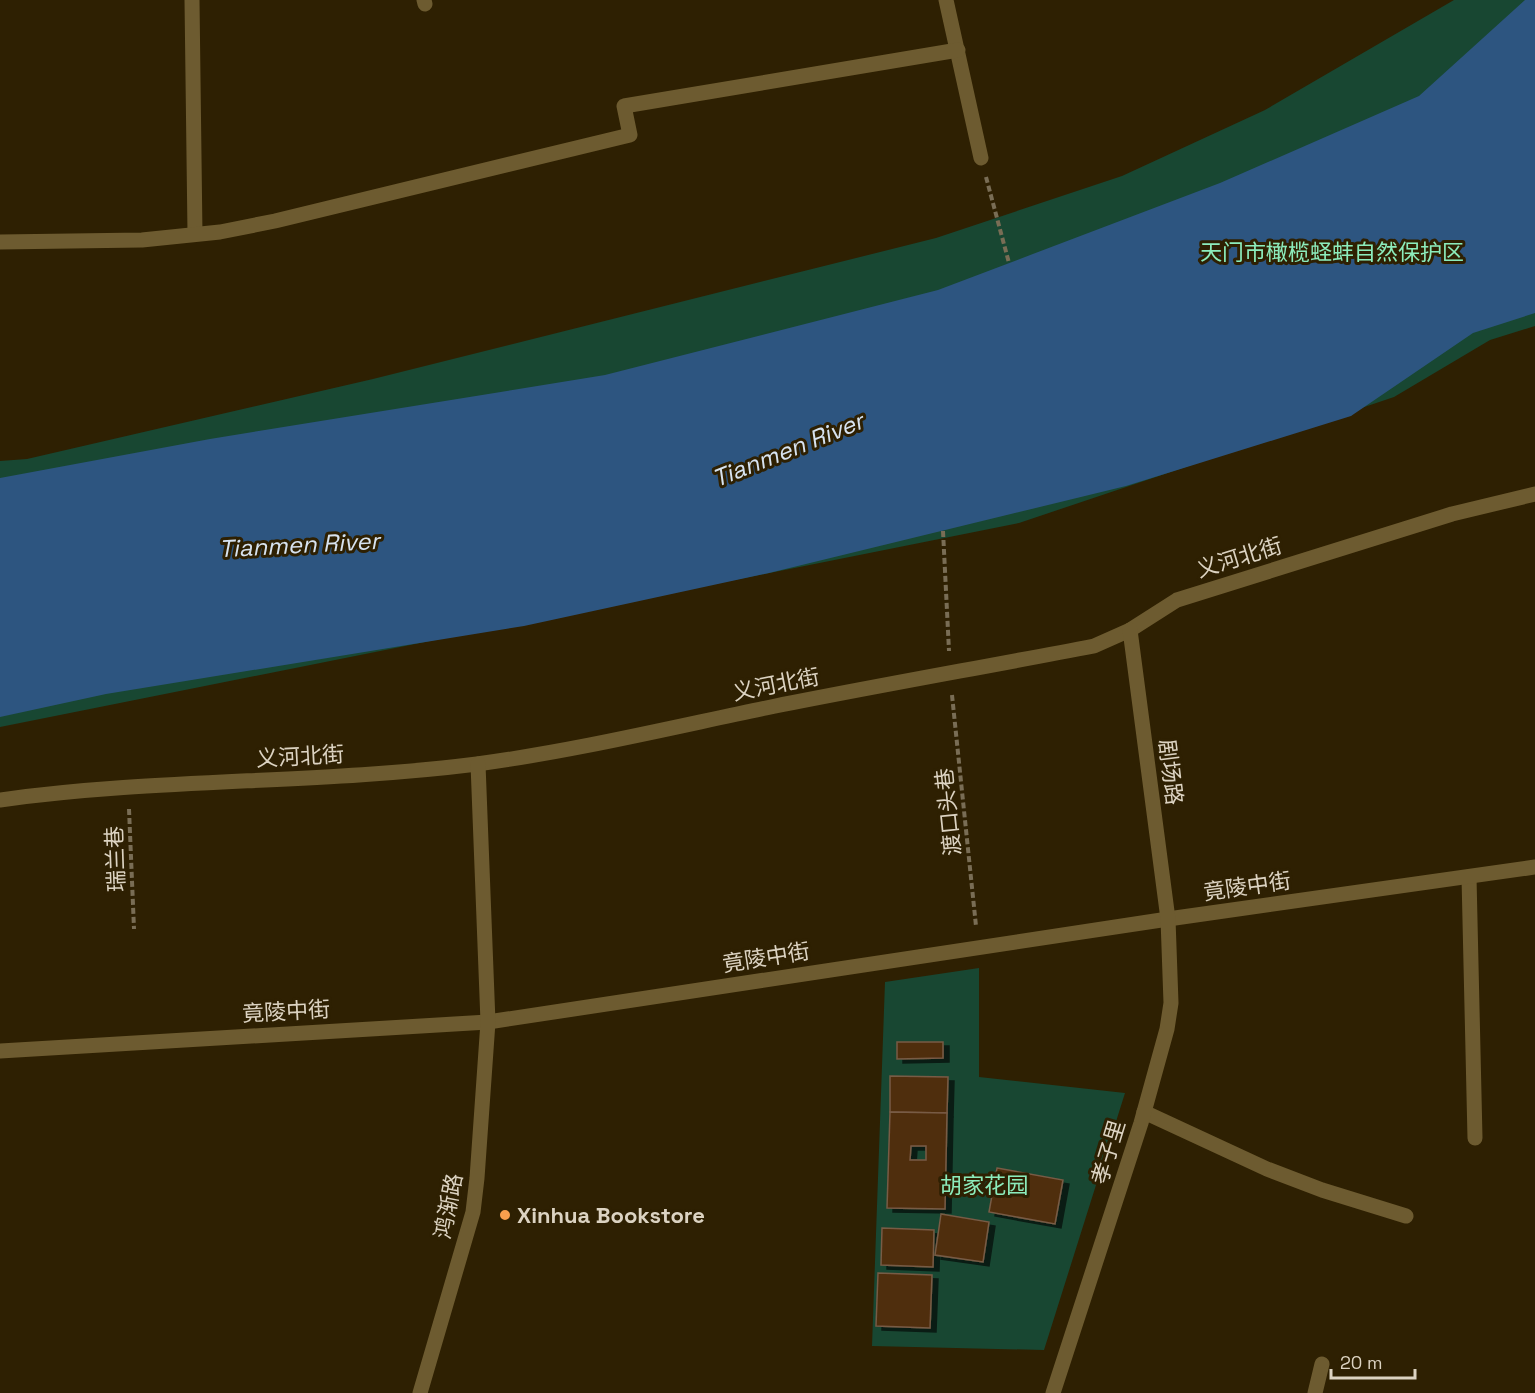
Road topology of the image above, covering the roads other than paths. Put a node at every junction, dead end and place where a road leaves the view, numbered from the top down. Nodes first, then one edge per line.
1 (192, 0) edge
2 (946, 0) edge
3 (958, 50) junction
4 (981, 158) road end
5 (195, 234) junction
6 (0, 242) edge
7 (1535, 494) edge
8 (1130, 630) junction
9 (478, 764) junction
10 (0, 800) edge
11 (1535, 867) edge
12 (1469, 877) junction
13 (1168, 919) junction
14 (488, 1022) junction
15 (0, 1051) edge
16 (1144, 1112) junction
17 (1475, 1138) dead end
18 (1406, 1216) dead end
19 (1322, 1364) dead end
20 (420, 1393) edge
21 (1053, 1393) edge
22 (1315, 1393) edge

1 - 5 street
2 - 3 street
3 - 4 street
3 - 5 street
5 - 6 street
7 - 8 street, 义河北街
8 - 9 street, 义河北街
8 - 13 street, 剧场路
9 - 10 street, 义河北街
9 - 14 street, 鸿渐路
11 - 12 street, 竟陵中街
12 - 13 street, 竟陵中街
12 - 17 street
13 - 14 street, 竟陵中街
13 - 16 street, 孝子里
14 - 15 street, 竟陵中街
14 - 20 street, 鸿渐路
16 - 18 street
16 - 21 street, 孝子里
19 - 22 street

